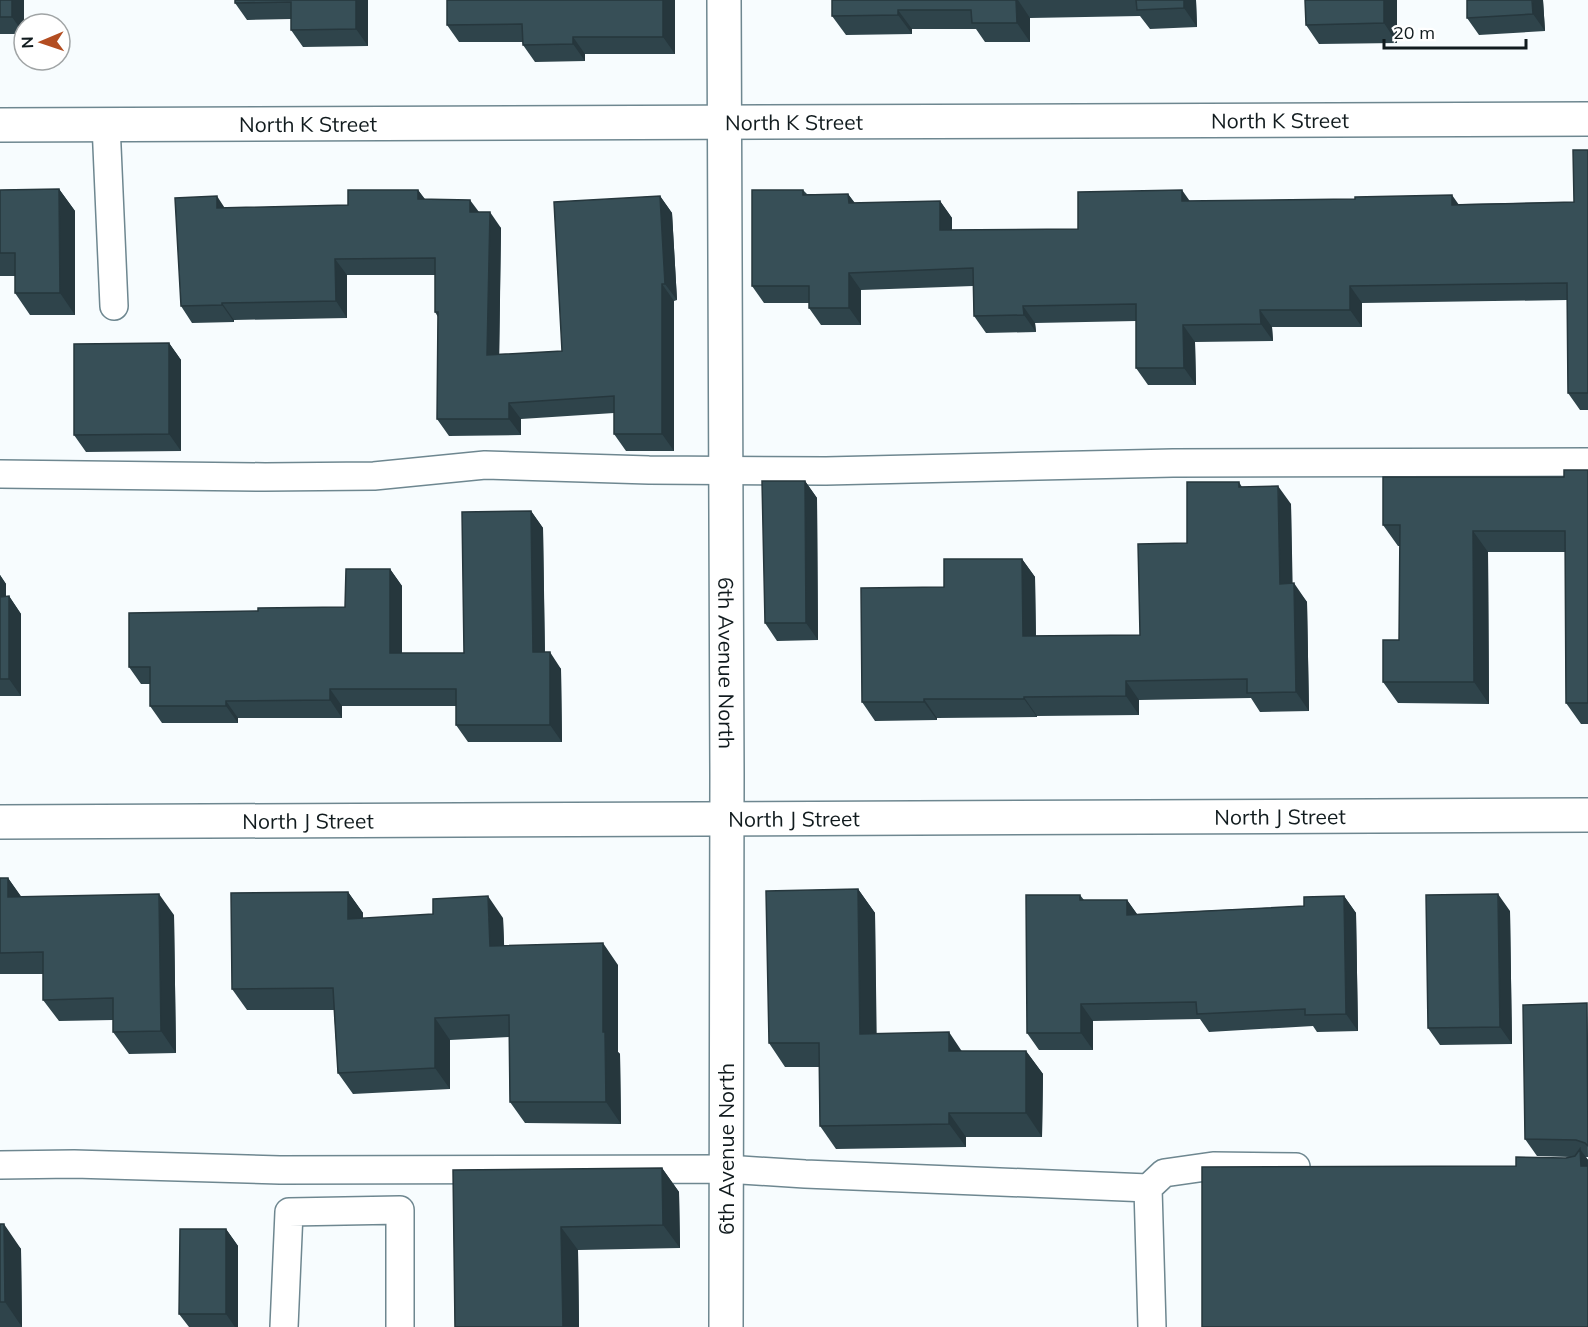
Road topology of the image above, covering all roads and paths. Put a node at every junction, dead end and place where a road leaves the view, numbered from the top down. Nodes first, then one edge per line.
1 (724, 0) edge
2 (1588, 118) edge
3 (725, 122) junction
4 (0, 124) edge
5 (106, 124) junction
6 (114, 306) dead end
7 (1588, 462) edge
8 (726, 470) junction
9 (0, 474) edge
10 (1588, 815) edge
11 (727, 818) junction
12 (0, 822) edge
13 (0, 1165) edge
14 (1319, 1168) edge
15 (726, 1169) junction
16 (1148, 1188) junction
17 (284, 1327) edge
18 (400, 1327) edge
19 (726, 1327) edge
20 (1152, 1327) edge

1 - 3 street, 6th Avenue North
2 - 3 street, North K Street
3 - 5 street, North K Street
3 - 8 street, 6th Avenue North
4 - 5 street, North K Street
5 - 6 lane
7 - 8 lane
8 - 9 lane
8 - 11 street, 6th Avenue North
10 - 11 street, North J Street
11 - 12 street, North J Street
11 - 15 street, 6th Avenue North
13 - 15 lane
14 - 16 lane
15 - 16 lane
15 - 19 street, 6th Avenue North
16 - 20 lane
17 - 18 lane

